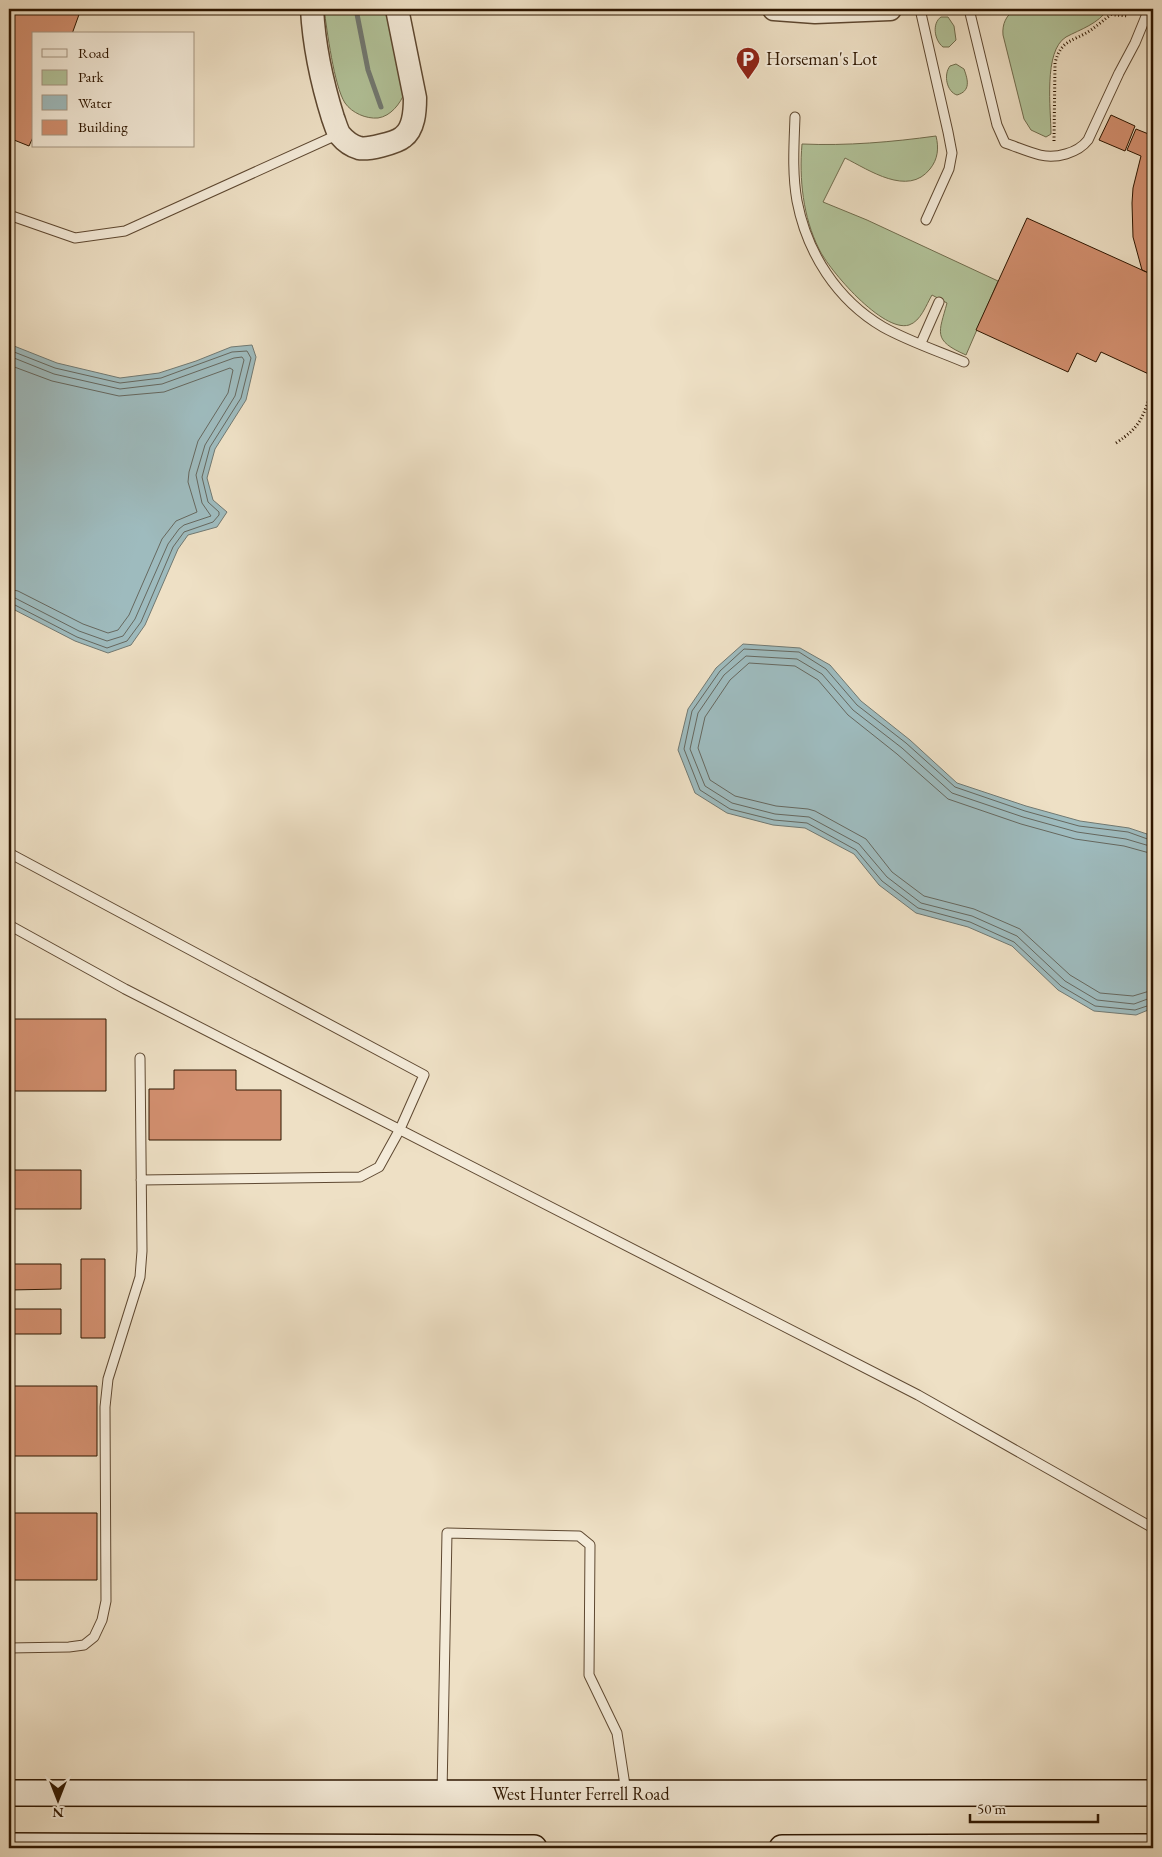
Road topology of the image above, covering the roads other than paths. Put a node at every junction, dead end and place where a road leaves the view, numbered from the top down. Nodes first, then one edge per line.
1 (312, 9) edge
2 (397, 9) edge
3 (774, 9) edge
4 (890, 9) edge
5 (920, 9) edge
6 (969, 9) edge
7 (1149, 9) edge
8 (795, 117) dead end
9 (339, 134) junction
10 (9, 215) edge
11 (926, 220) dead end
12 (939, 302) dead end
13 (921, 343) junction
14 (964, 362) dead end
15 (9, 853) edge
16 (9, 925) edge
17 (140, 1058) dead end
18 (400, 1129) junction
19 (141, 1180) junction
20 (1153, 1528) edge
21 (9, 1648) edge
22 (9, 1793) edge
23 (442, 1793) junction
24 (1153, 1793) edge
25 (626, 1795) junction
26 (9, 1846) edge
27 (1153, 1847) edge
28 (534, 1848) edge
29 (782, 1848) edge

1 - 9 street
2 - 9 street
3 - 4 street
5 - 11 lane
6 - 7 lane
8 - 13 lane
9 - 10 lane
12 - 13 lane
13 - 14 lane
15 - 18 lane
16 - 18 lane
17 - 19 lane
18 - 19 lane
18 - 20 lane
19 - 21 lane
22 - 23 main road, West Hunter Ferrell Road
23 - 25 main road, West Hunter Ferrell Road
23 - 25 lane
24 - 25 main road, West Hunter Ferrell Road
26 - 28 main road
27 - 29 main road

